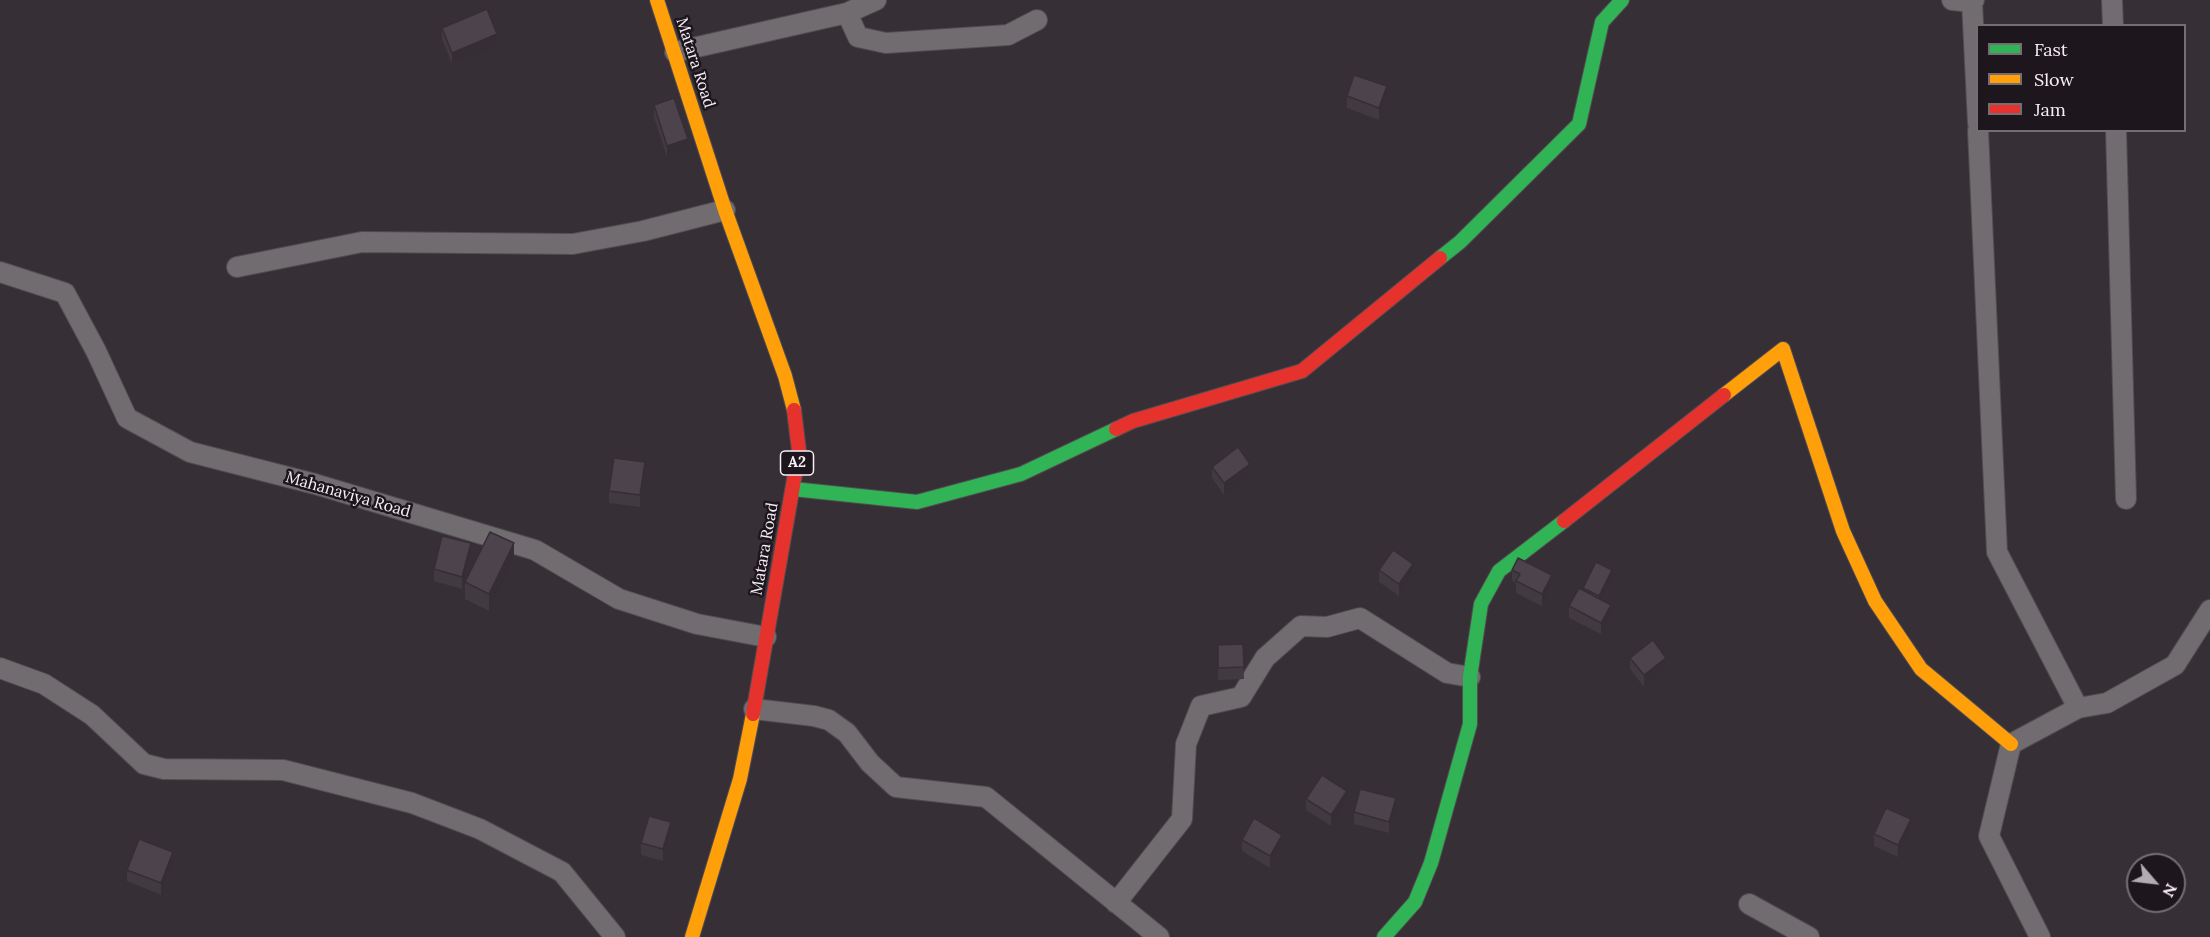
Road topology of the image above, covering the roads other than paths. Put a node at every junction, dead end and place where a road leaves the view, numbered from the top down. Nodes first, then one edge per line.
1 (657, 0) edge
2 (876, 0) edge
3 (1622, 0) edge
4 (1952, 0) edge
5 (2112, 0) edge
6 (1973, 1) edge
7 (847, 14) junction
8 (1037, 20) dead end
9 (2113, 24) edge
10 (675, 52) junction
11 (1976, 92) edge
12 (1978, 132) edge
13 (2116, 132) edge
14 (725, 210) junction
15 (237, 267) dead end
16 (0, 272) edge
17 (793, 489) junction
18 (2126, 499) dead end
19 (2210, 610) edge
20 (766, 637) junction
21 (0, 668) edge
22 (1470, 676) junction
23 (2078, 708) junction
24 (754, 709) junction
25 (2012, 744) junction
26 (1116, 903) junction
27 (1749, 904) dead end
28 (615, 937) edge
29 (692, 937) edge
30 (1159, 937) edge
31 (1384, 937) edge
32 (1809, 937) edge
33 (2040, 937) edge

1 - 10 main road, Matara Road / A2
2 - 7 street
3 - 17 main road
4 - 6 street
5 - 9 street
6 - 11 street
7 - 8 street
7 - 10 street
10 - 14 main road, Matara Road / A2
12 - 23 street
13 - 18 street
14 - 15 street
14 - 17 main road, Matara Road / A2
16 - 20 street, Mahanaviya Road
17 - 20 main road, Matara Road / A2
19 - 23 street
20 - 24 main road, Matara Road / A2
21 - 28 street
22 - 25 main road
22 - 26 street
22 - 31 main road
23 - 25 street
24 - 26 street
24 - 29 main road, Matara Road / A2
25 - 33 street
26 - 30 street
27 - 32 street

